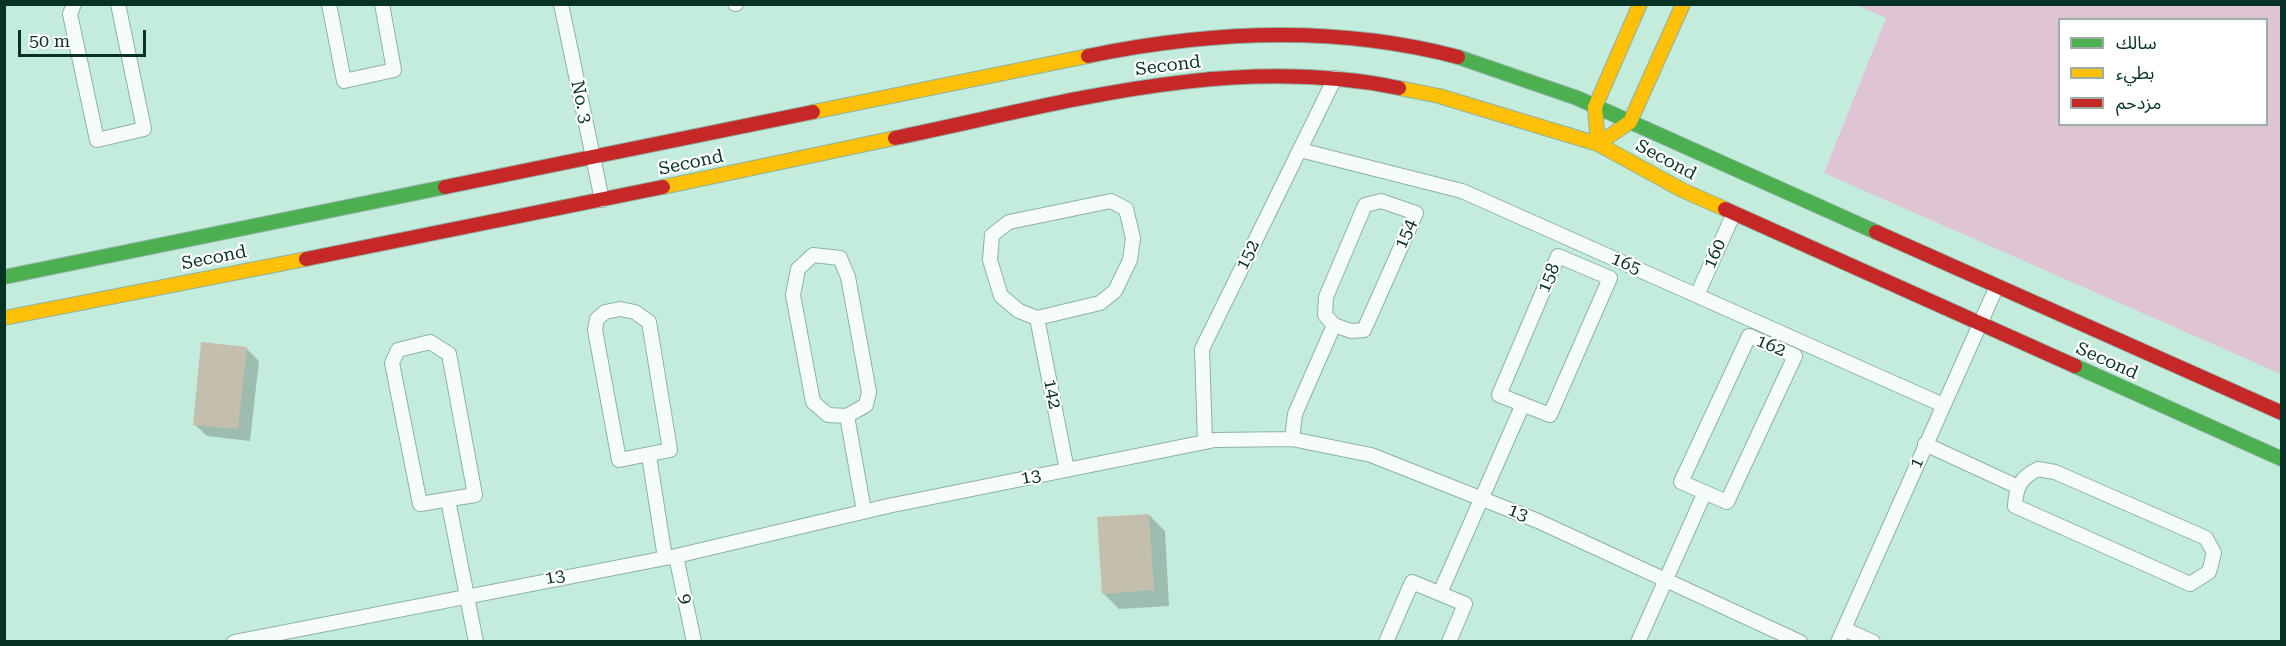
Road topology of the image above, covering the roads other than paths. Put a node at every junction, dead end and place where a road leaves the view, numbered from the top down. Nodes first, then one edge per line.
1 (74, 4) edge
2 (118, 4) edge
3 (329, 4) edge
4 (381, 4) edge
5 (561, 4) edge
6 (1640, 4) edge
7 (1683, 4) edge
8 (1335, 78) junction
9 (1595, 107) junction
10 (1630, 122) junction
11 (1598, 144) junction
12 (1300, 150) junction
13 (593, 159) junction
14 (602, 200) junction
15 (1734, 213) junction
16 (4, 277) edge
17 (1997, 286) junction
18 (1697, 295) junction
19 (4, 318) edge
20 (1037, 318) junction
21 (1979, 324) junction
22 (1335, 325) junction
23 (1523, 404) junction
24 (1943, 405) junction
25 (2282, 413) edge
26 (847, 416) junction
27 (1292, 439) junction
28 (1205, 442) junction
29 (1925, 444) junction
30 (649, 456) junction
31 (2282, 459) edge
32 (1066, 470) junction
33 (2016, 486) junction
34 (1706, 492) junction
35 (1481, 498) junction
36 (448, 500) junction
37 (864, 511) junction
38 (671, 557) junction
39 (1666, 580) junction
40 (1440, 593) junction
41 (466, 596) junction
42 (1841, 635) edge
43 (234, 642) edge
44 (476, 642) edge
45 (694, 642) edge
46 (1386, 642) edge
47 (1449, 642) edge
48 (1638, 642) edge
49 (1800, 642) edge
50 (1873, 642) edge

1 - 2 street
3 - 4 street
5 - 13 street, No. 3
6 - 9 street
7 - 10 street
8 - 11 street, Second
8 - 12 street, 152
8 - 14 street, Second
9 - 10 street, Second
9 - 11 street
9 - 13 street, Second
10 - 11 street
10 - 17 street, Second
11 - 15 street, Second
12 - 18 street, 165
12 - 28 street, 152
13 - 14 street, No. 3
13 - 16 street, Second
14 - 19 street, Second
15 - 18 street, 160
15 - 21 street, Second
17 - 21 street, 1
17 - 25 street, Second
18 - 24 street, 165
20 - 20 street
20 - 32 street, 142
21 - 24 street, 1
21 - 31 street, Second
22 - 22 street, 154
22 - 27 street
23 - 23 street, 158
23 - 35 street
24 - 29 street, 1
26 - 26 street
26 - 37 street
27 - 28 street, 13
27 - 35 street, 13
28 - 32 street, 13
29 - 33 street
29 - 42 street, 1
30 - 30 street
30 - 38 street, 9
32 - 37 street, 13
33 - 33 street
34 - 34 street, 162
34 - 39 street
35 - 39 street, 13
35 - 40 street
36 - 36 street
36 - 41 street
37 - 38 street, 13
38 - 41 street, 13
38 - 45 street, 9
39 - 48 street
39 - 49 street, 13
40 - 46 street
40 - 47 street
41 - 43 street, 13
41 - 44 street
42 - 50 street

